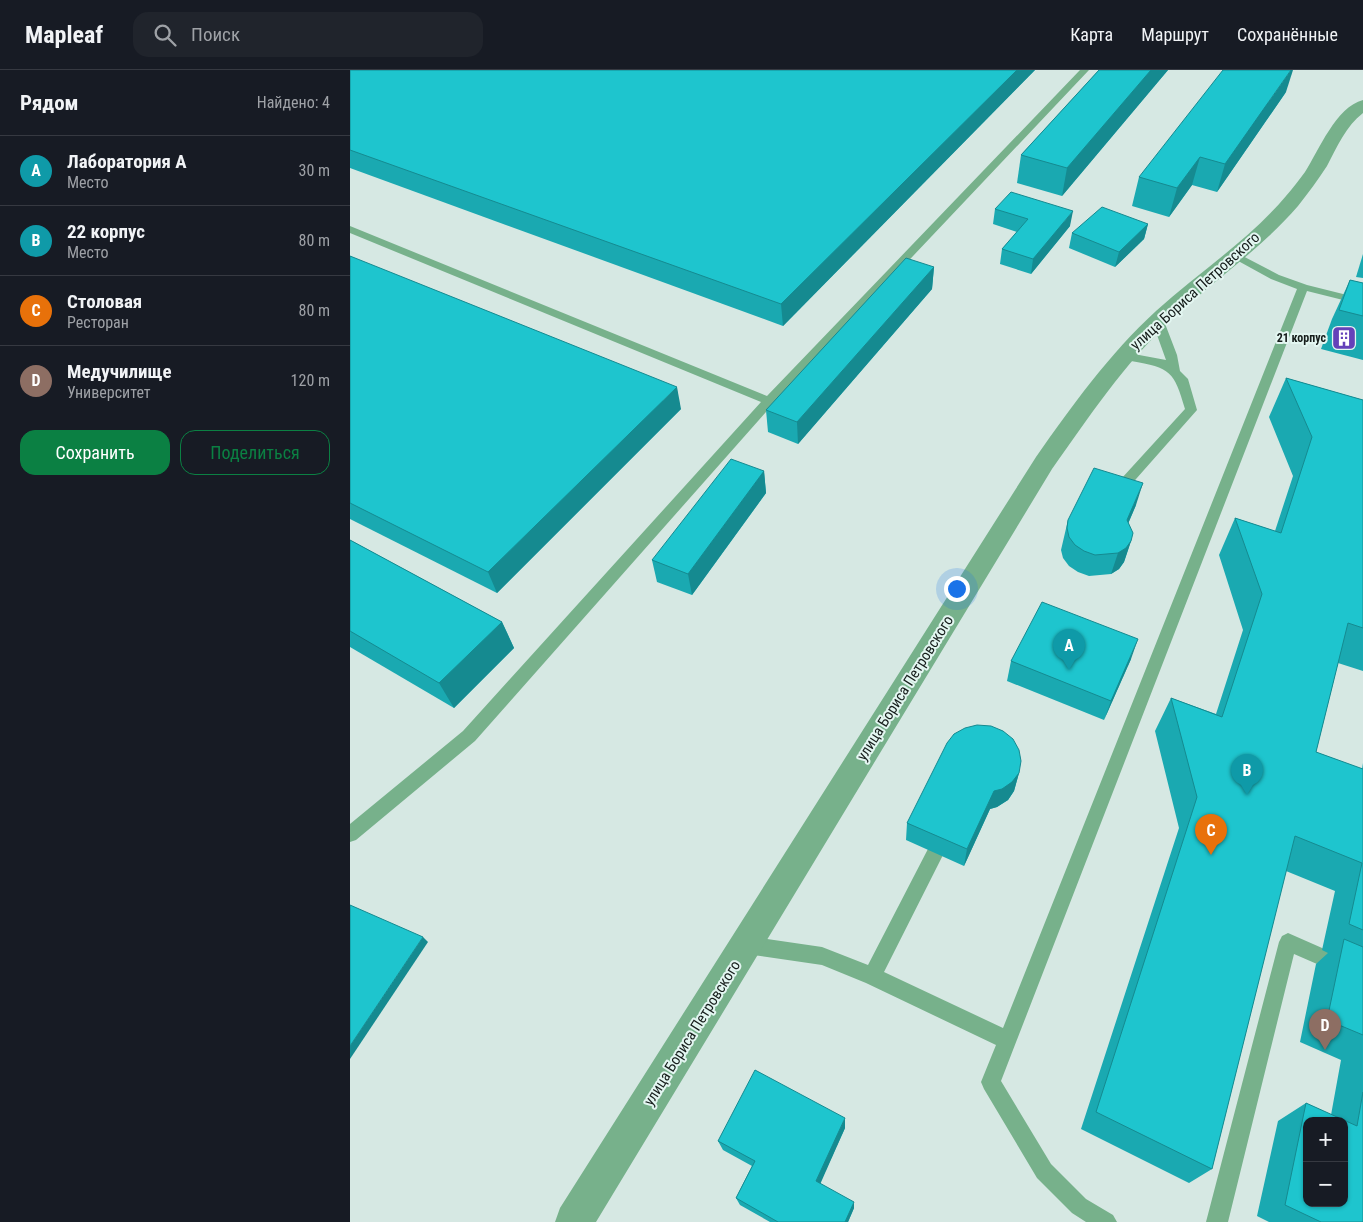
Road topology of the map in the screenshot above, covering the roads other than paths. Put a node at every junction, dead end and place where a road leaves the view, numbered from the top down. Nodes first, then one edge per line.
1 (1084, 70) edge
2 (1363, 105) edge
3 (350, 229) edge
4 (1235, 255) junction
5 (1303, 286) junction
6 (1363, 302) edge
7 (1158, 321) junction
8 (1123, 356) junction
9 (1174, 372) junction
10 (769, 401) junction
11 (1112, 497) edge
12 (350, 834) edge
13 (935, 853) edge
14 (746, 945) junction
15 (1363, 975) edge
16 (872, 976) junction
17 (1008, 1040) junction
18 (574, 1222) edge
19 (1106, 1222) edge
20 (1217, 1222) edge

1 - 10 lane
2 - 4 street, улица Бориса Петровского
3 - 10 lane
4 - 5 lane
4 - 7 street, улица Бориса Петровского
5 - 6 lane
5 - 17 lane
7 - 8 street, улица Бориса Петровского
7 - 9 lane
8 - 9 lane
8 - 14 street, улица Бориса Петровского
9 - 11 lane
10 - 12 lane
13 - 16 lane
14 - 16 lane
14 - 18 street, улица Бориса Петровского
15 - 20 lane
16 - 17 lane
17 - 19 lane

